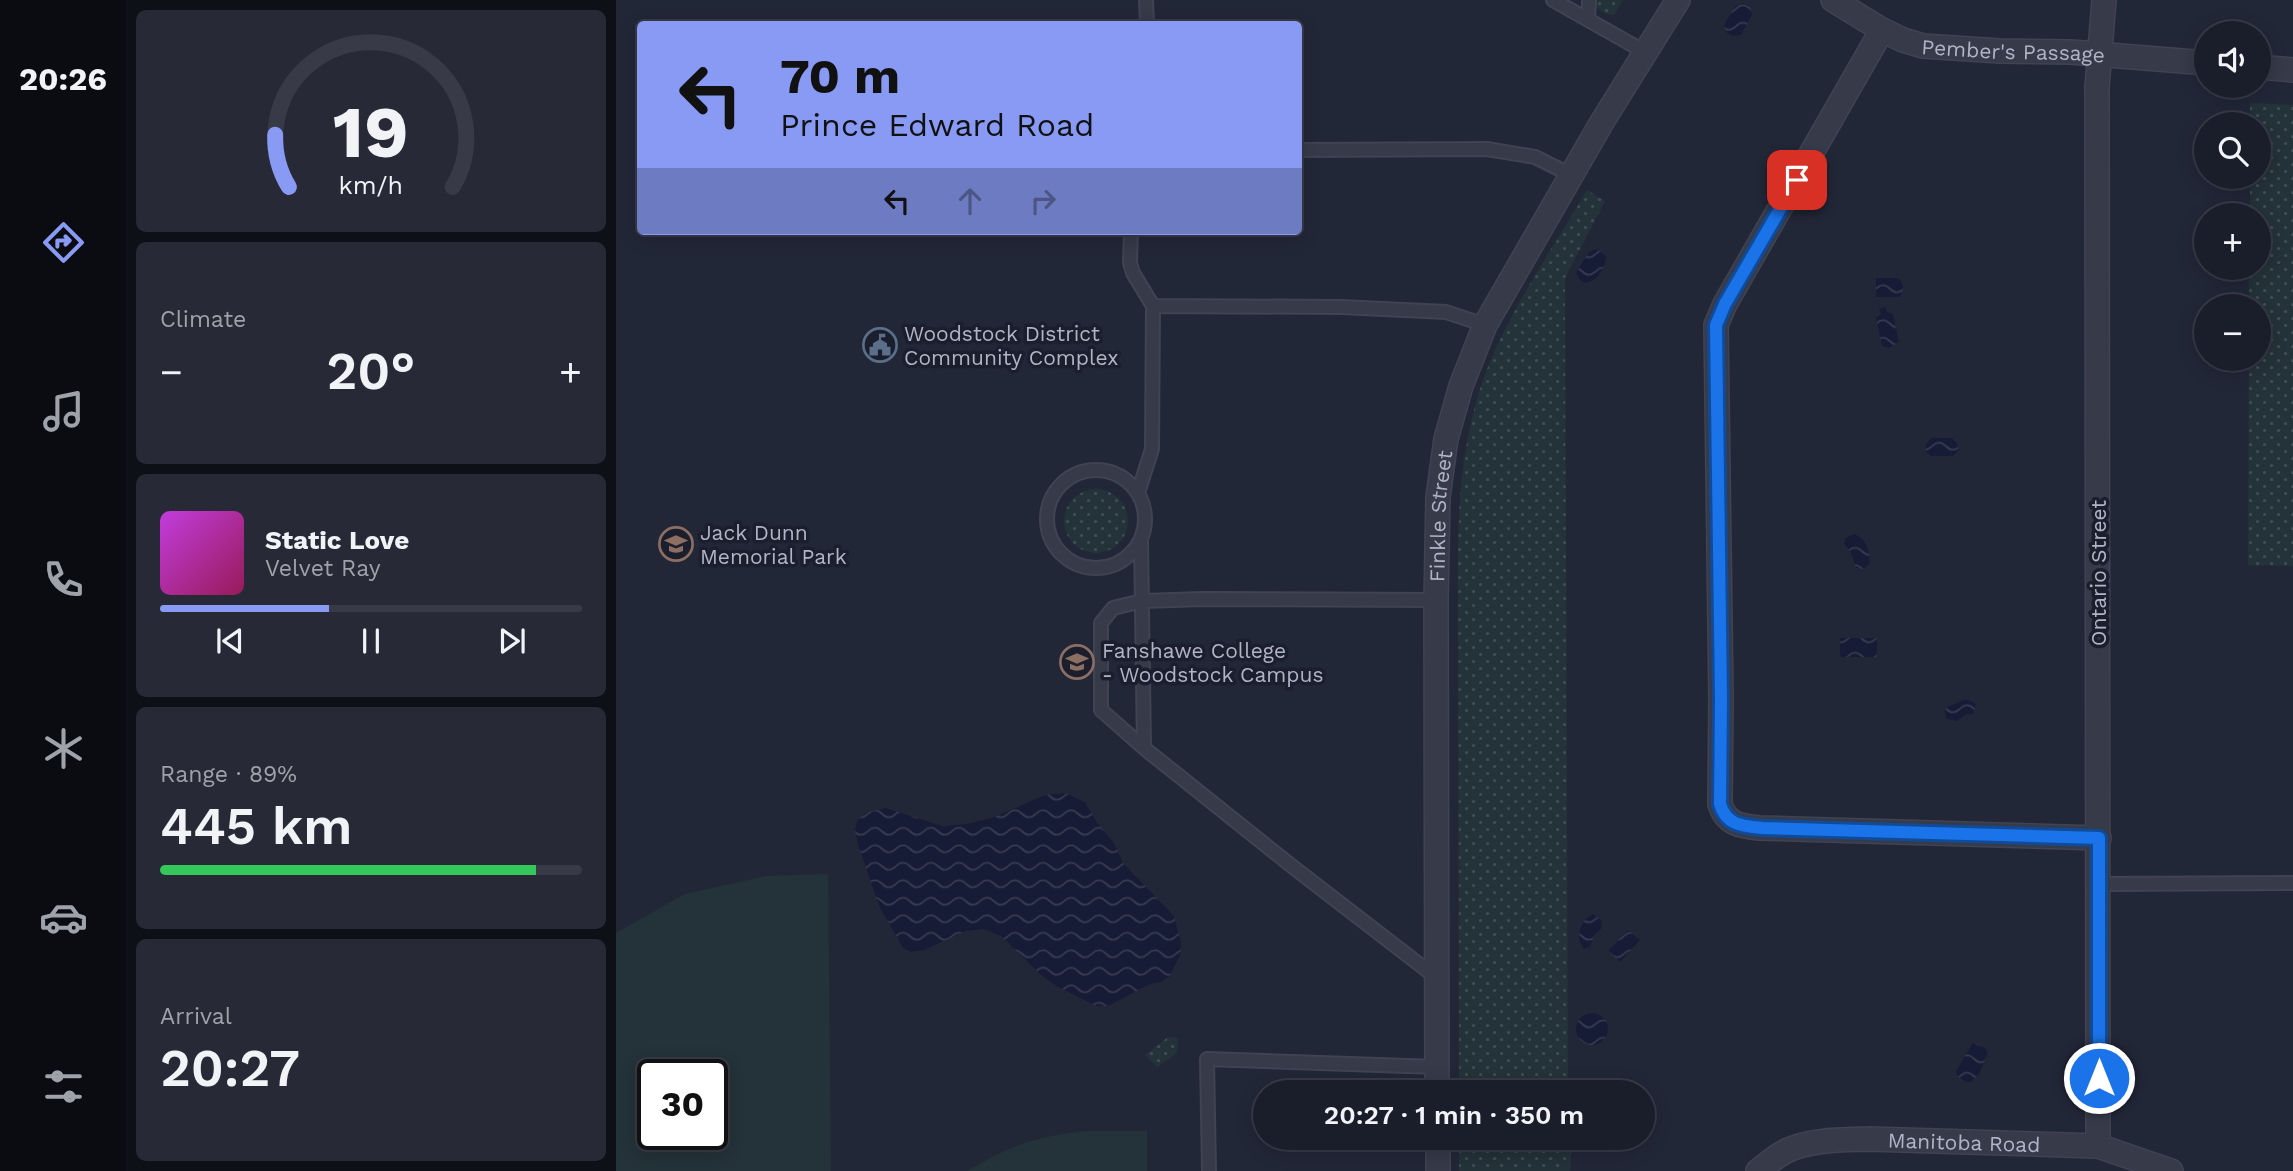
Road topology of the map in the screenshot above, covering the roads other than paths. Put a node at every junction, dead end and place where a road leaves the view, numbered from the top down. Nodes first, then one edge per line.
1 (1146, 0) edge
2 (1553, 0) edge
3 (1589, 0) edge
4 (1678, 0) edge
5 (1833, 0) edge
6 (2104, 0) edge
7 (1588, 20) junction
8 (1147, 21) edge
9 (1882, 30) junction
10 (1644, 52) junction
11 (2099, 54) junction
12 (2194, 62) edge
13 (2271, 68) edge
14 (2293, 70) edge
15 (1302, 150) edge
16 (1571, 175) junction
17 (1131, 235) edge
18 (1153, 306) junction
19 (1485, 325) junction
20 (1138, 493) junction
21 (1141, 540) junction
22 (1436, 600) junction
23 (1142, 601) junction
24 (1144, 747) junction
25 (2099, 838) junction
26 (2293, 883) edge
27 (2100, 884) junction
28 (1437, 978) junction
29 (1437, 1067) junction
30 (1437, 1080) edge
31 (2098, 1146) junction
32 (1438, 1150) edge
33 (1209, 1171) edge
34 (1438, 1171) edge
35 (1758, 1171) edge
36 (2171, 1171) edge

1 - 8 lane
2 - 7 lane
3 - 7 lane
4 - 10 street, Finkle Street
5 - 9 street, Pember's Passage
6 - 11 street, Ontario Street
7 - 10 lane
9 - 11 street, Pember's Passage
9 - 25 street
10 - 16 street, Finkle Street
11 - 12 street, Pember's Passage
11 - 25 street, Ontario Street
13 - 14 street
15 - 16 lane
16 - 19 street, Finkle Street
17 - 18 lane
18 - 19 lane
18 - 20 lane
19 - 22 street, Finkle Street
20 - 21 lane
20 - 21 lane
21 - 23 lane
22 - 23 lane
22 - 28 street, Finkle Street
23 - 24 lane
23 - 24 lane
24 - 28 lane
25 - 27 street, Ontario Street
26 - 27 lane
27 - 31 street, Ontario Street
28 - 29 street, Finkle Street
29 - 30 street, Finkle Street
29 - 33 lane
31 - 35 street, Manitoba Road
31 - 36 street, Manitoba Road
32 - 34 street

